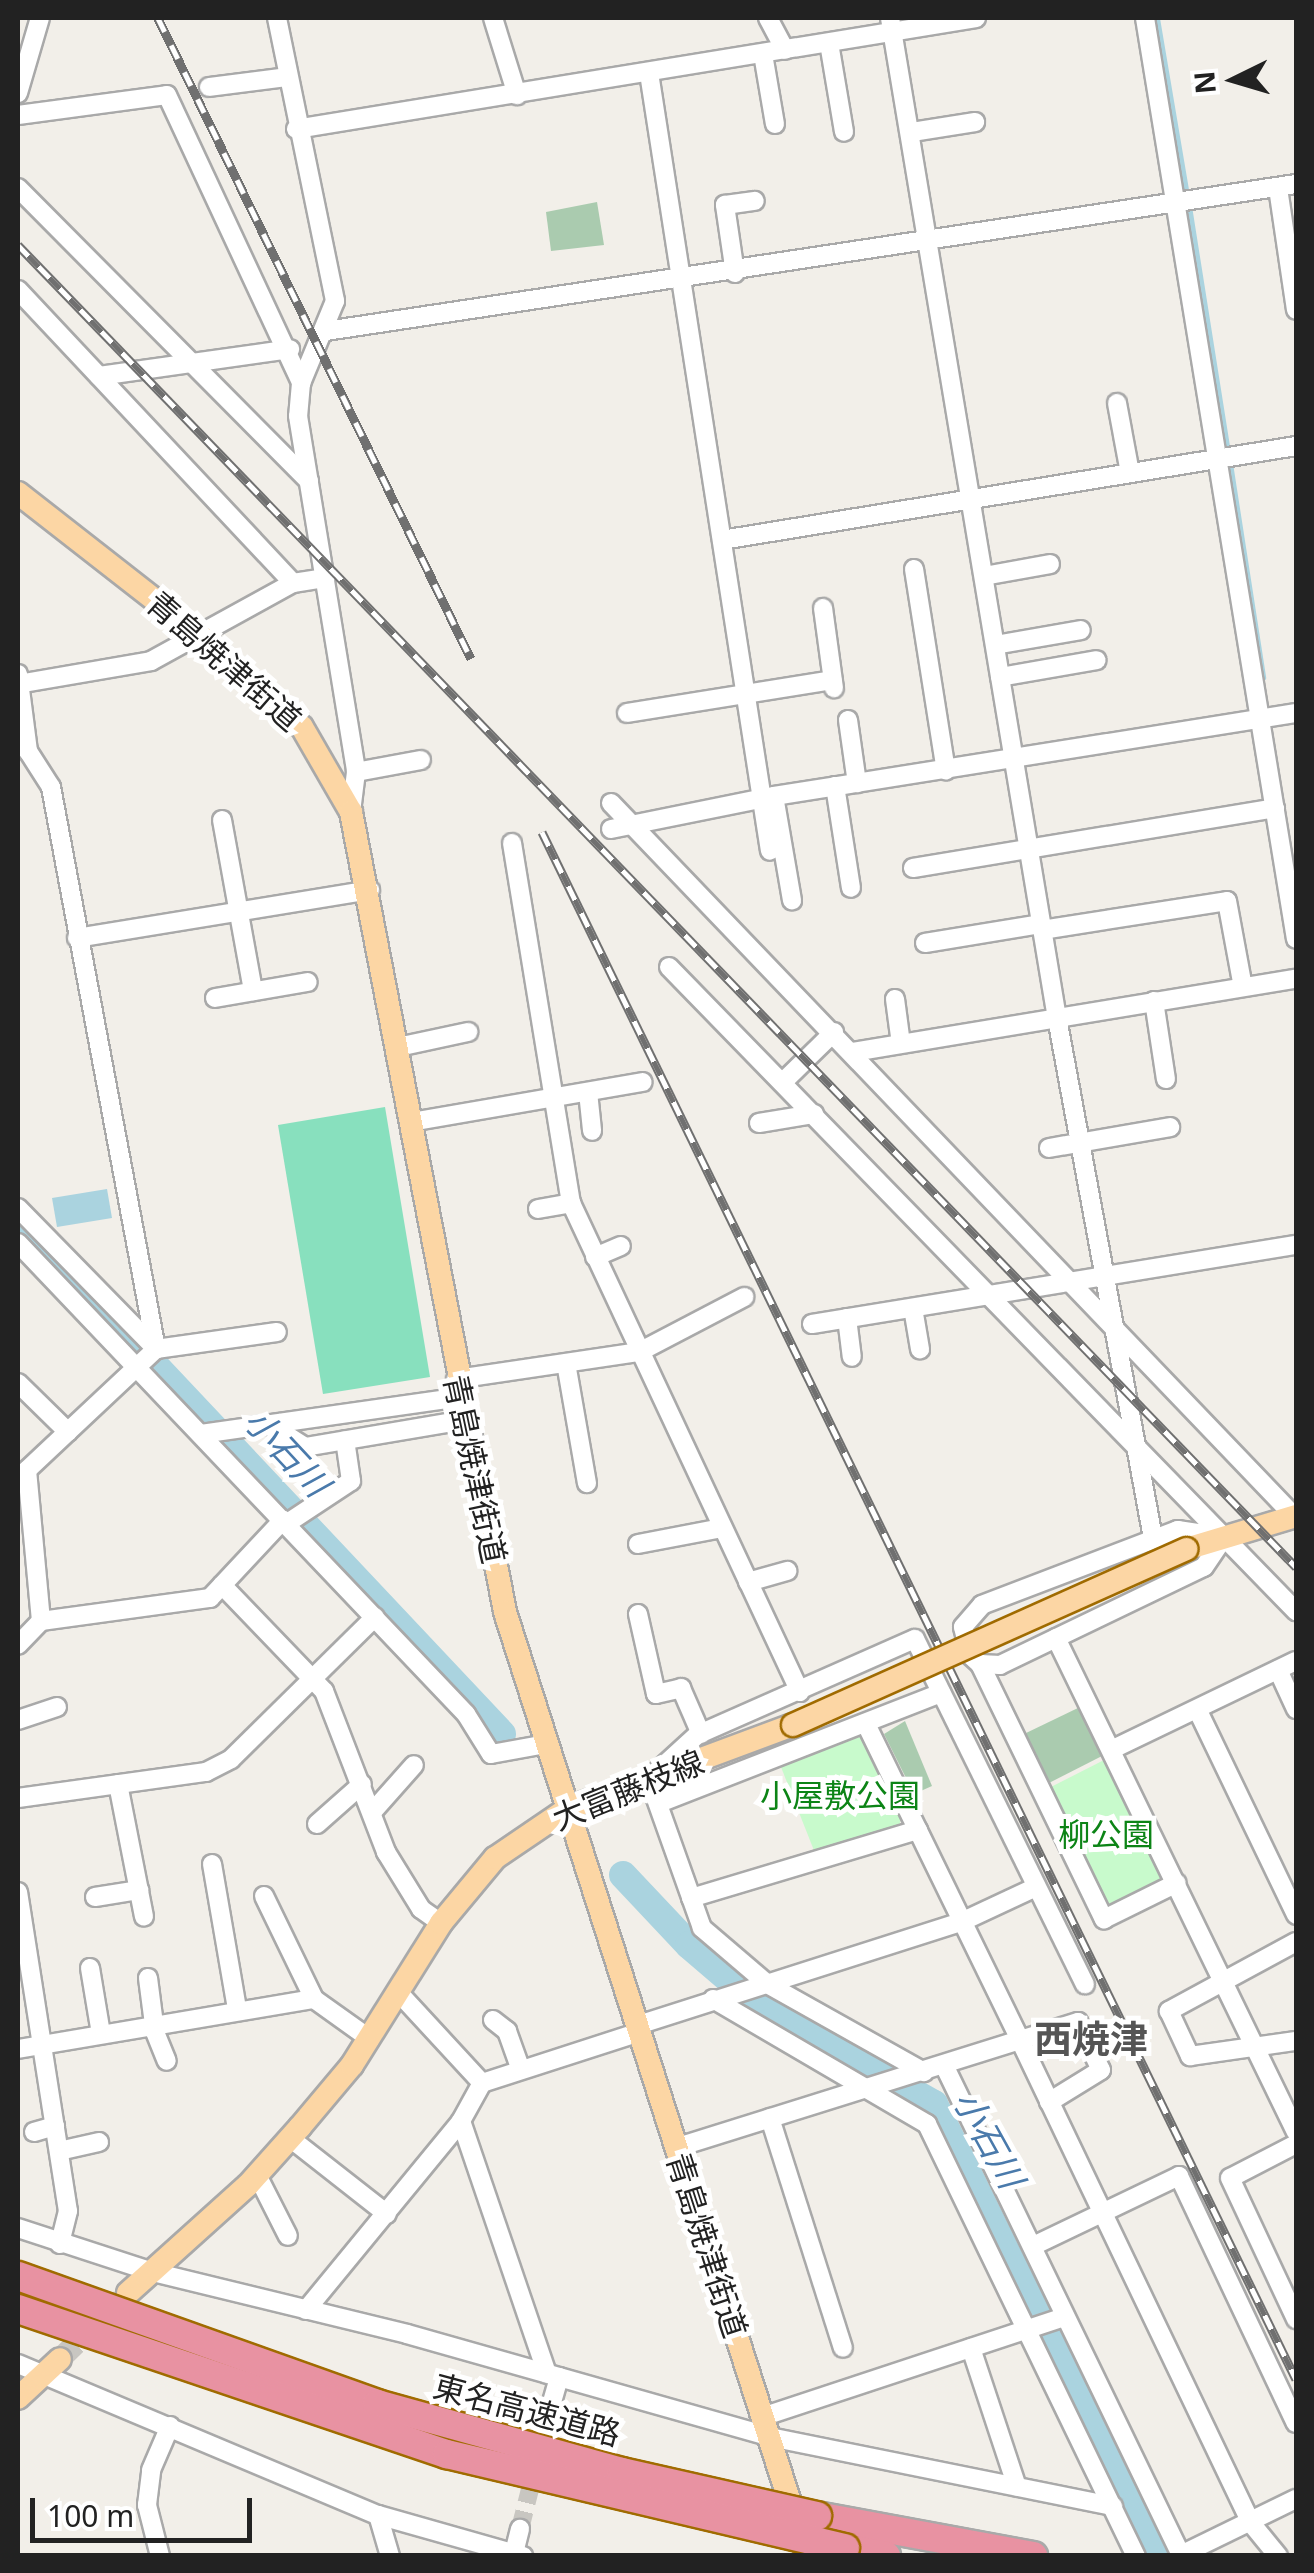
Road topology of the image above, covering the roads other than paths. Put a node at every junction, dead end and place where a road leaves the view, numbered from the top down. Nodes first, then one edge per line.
1 (40, 18) edge
2 (277, 18) edge
3 (493, 18) edge
4 (768, 18) edge
5 (976, 18) edge
6 (1145, 18) edge
7 (892, 24) edge
8 (829, 43) junction
9 (784, 50) junction
10 (763, 54) junction
11 (649, 74) junction
12 (287, 76) junction
13 (209, 86) dead end
14 (18, 92) edge
15 (517, 94) junction
16 (18, 115) edge
17 (975, 122) dead end
18 (776, 124) dead end
19 (296, 129) junction
20 (844, 132) dead end
21 (912, 132) junction
22 (1287, 186) edge
23 (18, 188) edge
24 (755, 200) dead end
25 (1174, 204) junction
26 (930, 242) junction
27 (735, 273) junction
28 (680, 282) junction
29 (18, 290) edge
30 (1296, 310) edge
31 (326, 331) junction
32 (290, 349) junction
33 (188, 362) junction
34 (99, 376) junction
35 (301, 383) junction
36 (1117, 403) dead end
37 (1296, 446) edge
38 (1217, 458) junction
39 (1130, 473) junction
40 (309, 482) junction
41 (18, 493) edge
42 (972, 499) junction
43 (722, 540) junction
44 (1050, 564) dead end
45 (914, 569) dead end
46 (984, 576) junction
47 (326, 578) junction
48 (293, 583) junction
49 (823, 608) dead end
50 (1081, 630) dead end
51 (196, 632) junction
52 (995, 645) junction
53 (1097, 660) dead end
54 (1000, 677) junction
55 (18, 681) edge
56 (747, 692) junction
57 (627, 712) dead end
58 (1296, 713) edge
59 (1260, 718) junction
60 (848, 720) dead end
61 (1013, 759) junction
62 (422, 760) dead end
63 (946, 770) junction
64 (356, 772) junction
65 (857, 783) junction
66 (834, 786) junction
67 (768, 798) junction
68 (610, 803) dead end
69 (1275, 808) junction
70 (351, 812) junction
71 (222, 820) dead end
72 (631, 824) junction
73 (611, 829) dead end
74 (1288, 838) edge
75 (512, 843) dead end
76 (1028, 848) junction
77 (770, 851) dead end
78 (913, 868) dead end
79 (851, 888) dead end
80 (370, 890) junction
81 (792, 900) dead end
82 (237, 915) junction
83 (1042, 928) junction
84 (77, 938) junction
85 (1296, 938) edge
86 (924, 942) dead end
87 (668, 967) dead end
88 (1296, 979) edge
89 (308, 982) dead end
90 (1243, 987) junction
91 (253, 991) junction
92 (214, 998) dead end
93 (895, 999) dead end
94 (1154, 1001) junction
95 (1057, 1018) junction
96 (468, 1032) dead end
97 (834, 1032) junction
98 (901, 1044) junction
99 (398, 1047) junction
100 (853, 1052) junction
101 (1166, 1079) dead end
102 (784, 1081) junction
103 (643, 1082) dead end
104 (588, 1092) junction
105 (553, 1098) junction
106 (814, 1114) junction
107 (411, 1122) junction
108 (759, 1123) dead end
109 (1170, 1127) dead end
110 (592, 1131) dead end
111 (1080, 1143) junction
112 (1049, 1148) dead end
113 (571, 1204) junction
114 (18, 1208) edge
115 (538, 1210) dead end
116 (18, 1243) edge
117 (1296, 1245) edge
118 (621, 1246) dead end
119 (595, 1257) junction
120 (1102, 1276) junction
121 (1069, 1280) junction
122 (992, 1295) junction
123 (744, 1296) dead end
124 (913, 1308) junction
125 (848, 1318) junction
126 (1110, 1320) junction
127 (812, 1324) dead end
128 (277, 1332) dead end
129 (920, 1349) dead end
130 (156, 1350) junction
131 (638, 1352) junction
132 (852, 1357) dead end
133 (566, 1363) junction
134 (138, 1368) junction
135 (18, 1383) edge
136 (458, 1388) junction
137 (464, 1420) junction
138 (269, 1424) junction
139 (68, 1432) junction
140 (201, 1434) junction
141 (1130, 1437) junction
142 (345, 1440) junction
143 (587, 1483) dead end
144 (25, 1512) edge
145 (1296, 1516) edge
146 (285, 1522) junction
147 (722, 1528) junction
148 (1224, 1537) junction
149 (1153, 1538) junction
150 (638, 1544) dead end
151 (787, 1572) dead end
152 (748, 1582) junction
153 (222, 1584) junction
154 (1296, 1611) edge
155 (638, 1614) dead end
156 (375, 1617) junction
157 (42, 1621) junction
158 (1056, 1638) junction
159 (19, 1639) edge
160 (1296, 1661) edge
161 (980, 1664) junction
162 (1278, 1670) junction
163 (313, 1678) junction
164 (800, 1692) junction
165 (941, 1693) junction
166 (56, 1706) dead end
167 (1296, 1708) edge
168 (1198, 1710) junction
169 (18, 1720) edge
170 (867, 1726) junction
171 (701, 1734) junction
172 (546, 1744) junction
173 (1112, 1749) junction
174 (414, 1765) dead end
175 (649, 1779) junction
176 (118, 1784) junction
177 (362, 1784) junction
178 (18, 1798) edge
179 (660, 1803) junction
180 (567, 1809) junction
181 (374, 1810) junction
182 (317, 1824) dead end
183 (918, 1830) junction
184 (212, 1864) dead end
185 (1177, 1883) junction
186 (1036, 1887) junction
187 (139, 1890) junction
188 (18, 1892) edge
189 (264, 1896) dead end
190 (95, 1897) dead end
191 (691, 1898) junction
192 (144, 1916) dead end
193 (1296, 1916) edge
194 (961, 1922) junction
195 (441, 1924) junction
196 (1296, 1942) edge
197 (22, 1945) edge
198 (90, 1968) dead end
199 (148, 1978) dead end
200 (1224, 1980) junction
201 (763, 1984) junction
202 (1085, 1984) dead end
203 (398, 1992) junction
204 (718, 1998) junction
205 (314, 1999) junction
206 (238, 2009) junction
207 (492, 2020) dead end
208 (154, 2024) junction
209 (636, 2030) junction
210 (101, 2034) junction
211 (370, 2038) junction
212 (1020, 2040) junction
213 (1296, 2041) edge
214 (43, 2045) junction
215 (1256, 2048) junction
216 (18, 2049) edge
217 (167, 2061) dead end
218 (944, 2066) junction
219 (522, 2070) junction
220 (924, 2072) junction
221 (482, 2083) junction
222 (868, 2089) junction
223 (1049, 2102) junction
224 (770, 2118) junction
225 (462, 2121) junction
226 (55, 2126) junction
227 (34, 2132) dead end
228 (1296, 2132) edge
229 (290, 2138) junction
230 (99, 2142) dead end
231 (1296, 2144) edge
232 (676, 2148) junction
233 (59, 2151) junction
234 (257, 2175) junction
235 (1103, 2212) junction
236 (388, 2214) junction
237 (18, 2228) edge
238 (288, 2236) dead end
239 (60, 2244) junction
240 (1033, 2246) junction
241 (153, 2272) junction
242 (18, 2276) edge
243 (128, 2293) tunnel mouth
244 (18, 2310) edge
245 (306, 2310) junction
246 (1065, 2317) junction
247 (1296, 2320) edge
248 (1029, 2329) junction
249 (843, 2348) dead end
250 (971, 2348) junction
251 (60, 2359) tunnel mouth
252 (18, 2364) edge
253 (41, 2375) junction
254 (553, 2375) junction
255 (18, 2398) edge
256 (552, 2402) tunnel mouth
257 (1296, 2423) edge
258 (170, 2426) junction
259 (766, 2427) junction
260 (1017, 2487) junction
261 (1296, 2498) edge
262 (1112, 2506) junction
263 (378, 2515) junction
264 (1251, 2522) junction
265 (520, 2530) tunnel mouth
266 (519, 2554) edge
267 (160, 2556) edge
268 (390, 2556) edge
269 (807, 2556) edge
270 (886, 2556) edge
271 (1033, 2556) edge
272 (1136, 2556) edge
273 (1278, 2556) edge

1 - 14 street
2 - 12 street
3 - 15 street
4 - 9 street
5 - 7 street
6 - 25 street
7 - 8 street
7 - 21 street
8 - 9 street
8 - 20 street
9 - 10 street
10 - 11 street
10 - 18 street
11 - 15 street
11 - 28 street
12 - 13 street
12 - 19 street
15 - 19 street
16 - 32 street
17 - 21 street
19 - 31 street
21 - 26 street
22 - 25 street
22 - 30 street
23 - 33 street
24 - 27 street
25 - 26 street
25 - 38 street
26 - 27 street
26 - 42 street
27 - 28 street
28 - 31 street
28 - 43 street
29 - 34 street
31 - 35 street
32 - 33 street
32 - 35 street
33 - 34 street
33 - 40 street
34 - 48 street
35 - 40 street
36 - 39 street
37 - 38 street
38 - 39 street
38 - 59 street
39 - 42 street
40 - 47 street
41 - 51 main road, 青島焼津街道
42 - 43 street
42 - 46 street
43 - 56 street
44 - 46 street
45 - 63 street
46 - 52 street
47 - 48 street
47 - 64 street
48 - 51 street
49 - 56 street
50 - 52 street
51 - 55 street
51 - 70 main road, 青島焼津街道
52 - 54 street
53 - 54 street
54 - 61 street
55 - 84 street
56 - 57 street
56 - 67 street
58 - 59 street
59 - 61 street
59 - 69 street
60 - 65 street
61 - 63 street
61 - 76 street
62 - 64 street
63 - 65 street
64 - 70 street
65 - 66 street
66 - 67 street
66 - 79 street
67 - 72 street
67 - 77 street
67 - 81 street
68 - 72 street
69 - 74 street
69 - 76 street
70 - 80 main road, 青島焼津街道
71 - 82 street
72 - 73 street
72 - 97 street
74 - 85 street
75 - 105 street
76 - 78 street
76 - 83 street
80 - 82 street
80 - 99 main road, 青島焼津街道
82 - 84 street
82 - 91 street
83 - 86 street
83 - 90 street
83 - 95 street
84 - 130 street
87 - 102 street
88 - 90 street
89 - 91 street
90 - 94 street
91 - 92 street
93 - 98 street
94 - 95 street
94 - 101 street
95 - 98 street
95 - 111 street
96 - 99 street
97 - 100 street
97 - 102 street
98 - 100 street
99 - 107 main road, 青島焼津街道
100 - 121 street
102 - 106 street
103 - 104 street
104 - 105 street
104 - 110 street
105 - 107 street
105 - 113 street
106 - 108 street
106 - 122 street
107 - 136 main road, 青島焼津街道
109 - 111 street
111 - 112 street
111 - 120 street
113 - 115 street
113 - 119 street
114 - 130 street
116 - 134 street
117 - 120 street
118 - 119 street
119 - 131 street
120 - 121 street
120 - 126 street
121 - 122 street
121 - 126 street
122 - 124 street
122 - 141 street
123 - 131 street
124 - 125 street
124 - 129 street
125 - 127 street
125 - 132 street
126 - 141 street
126 - 145 street
128 - 130 street
130 - 134 street
131 - 133 street
131 - 147 street
133 - 136 street
133 - 143 street
134 - 139 street
134 - 140 street
135 - 139 street
136 - 137 main road, 青島焼津街道
136 - 138 street
137 - 142 street
137 - 172 main road, 青島焼津街道
138 - 140 street
138 - 142 street
139 - 144 street
140 - 146 street
141 - 148 street
141 - 149 street
142 - 146 street
144 - 157 street
145 - 148 main road, 大富藤枝線
146 - 153 street
146 - 156 street
147 - 150 street
147 - 152 street
148 - 149 street
148 - 154 street
148 - 158 street
148 - 175 main road, 大富藤枝線, bridge
149 - 161 street
151 - 152 street
152 - 164 street
153 - 157 street
153 - 163 street
155 - 171 street
156 - 163 street
156 - 172 street
157 - 159 street
158 - 161 street
158 - 173 street
160 - 162 street
161 - 185 street
162 - 167 street
162 - 168 street
163 - 176 street
163 - 177 street
164 - 165 street
164 - 171 street
165 - 170 street
165 - 186 street
166 - 169 street
168 - 173 street
168 - 193 street
170 - 179 street
170 - 183 street
171 - 175 street
172 - 180 main road, 青島焼津街道
173 - 185 street
174 - 181 street
175 - 179 street
175 - 180 main road, 大富藤枝線
176 - 178 street
176 - 187 street
177 - 181 street
177 - 182 street
179 - 191 street
180 - 195 main road, 大富藤枝線
180 - 209 main road, 青島焼津街道
181 - 195 street
183 - 191 street
183 - 194 street
184 - 206 street
185 - 200 street
186 - 194 street
186 - 202 street
187 - 190 street
187 - 192 street
188 - 197 street
189 - 205 street
191 - 201 street
194 - 201 street
194 - 212 street
195 - 203 main road, 大富藤枝線
196 - 200 street
197 - 214 street
198 - 210 street
199 - 208 street
200 - 215 street
200 - 215 street
201 - 204 street
201 - 220 street
203 - 211 main road, 大富藤枝線
203 - 221 street
204 - 209 street
204 - 222 street
205 - 206 street
205 - 211 street
206 - 208 street
207 - 219 street
208 - 210 street
208 - 217 street
209 - 219 street
209 - 232 main road, 青島焼津街道
210 - 214 street
211 - 229 main road, 大富藤枝線
212 - 218 street
212 - 223 street
212 - 223 street
213 - 215 street
214 - 216 street
214 - 226 street
215 - 228 street
218 - 220 street
218 - 240 street
219 - 221 street
220 - 222 street
221 - 225 street
222 - 224 street
222 - 248 street
223 - 235 street
224 - 232 street
224 - 249 street
225 - 236 street
225 - 254 street
226 - 227 street
226 - 233 street
229 - 234 main road, 大富藤枝線
229 - 236 street
230 - 233 street
231 - 247 street
232 - 259 main road, 青島焼津街道
233 - 239 street
234 - 238 street
234 - 241 main road, 大富藤枝線
235 - 240 street
235 - 257 street
235 - 264 street
236 - 245 street
237 - 239 street
239 - 241 street
240 - 246 street
241 - 243 main road, 大富藤枝線
241 - 245 street
242 - 271 highway, 東名高速道路, bridge
244 - 270 highway, 東名高速道路, bridge
245 - 254 street
246 - 248 street
246 - 264 street
248 - 250 street
248 - 262 street
250 - 259 street
250 - 260 street
251 - 253 main road
252 - 253 street
253 - 255 main road
253 - 258 street
254 - 256 street
254 - 259 street
258 - 263 street
258 - 267 street
259 - 260 street
259 - 269 main road, 青島焼津街道
260 - 262 street
261 - 264 street
262 - 272 street
263 - 266 street
263 - 268 street
264 - 273 street
265 - 266 street

